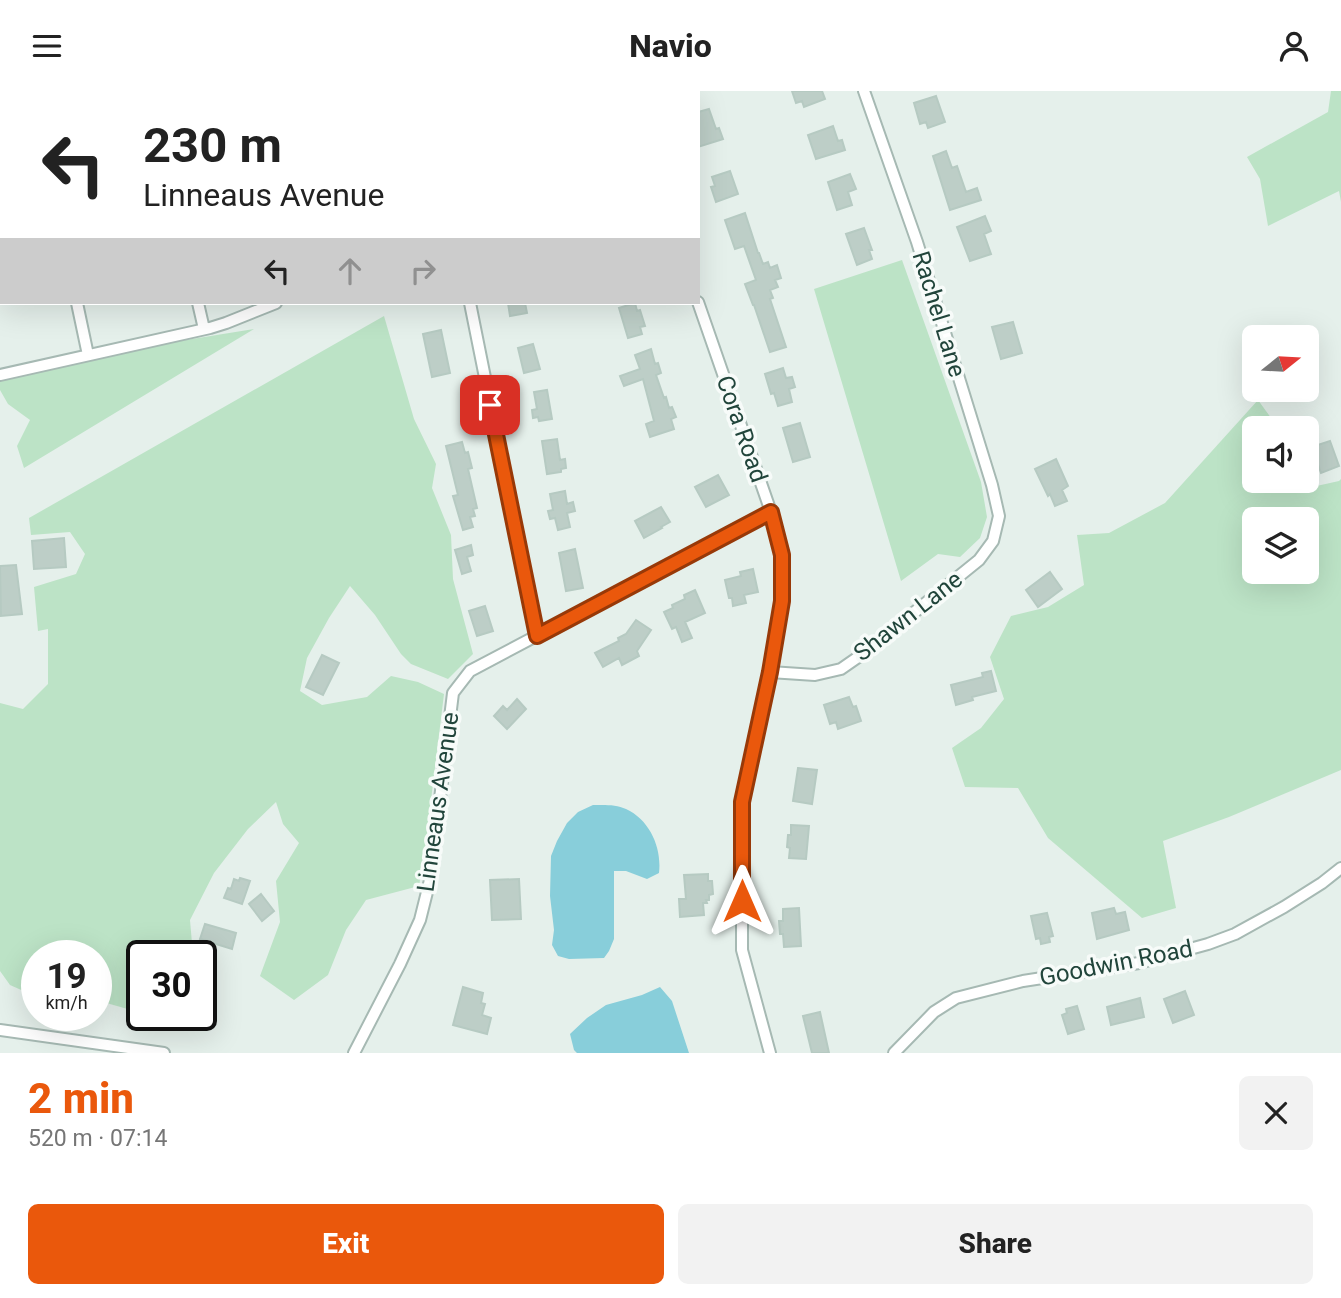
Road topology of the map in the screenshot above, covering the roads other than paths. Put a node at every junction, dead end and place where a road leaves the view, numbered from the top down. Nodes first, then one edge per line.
1 (864, 91) edge
2 (78, 305) edge
3 (198, 305) edge
4 (271, 305) edge
5 (470, 305) edge
6 (699, 305) edge
7 (204, 329) junction
8 (89, 355) junction
9 (0, 375) edge
10 (771, 512) junction
11 (993, 541) joint
12 (537, 636) junction
13 (770, 672) junction
14 (1341, 868) edge
15 (0, 1030) edge
16 (164, 1053) edge
17 (354, 1053) edge
18 (770, 1053) edge
19 (894, 1053) edge

1 - 11 street, Rachel Lane
2 - 8 street
3 - 7 street
4 - 7 street
5 - 12 street
6 - 10 street, Cora Road
7 - 8 street
8 - 9 street
10 - 12 street, Linneaus Avenue
10 - 13 street, Cora Road
11 - 13 street, Shawn Lane
12 - 17 street, Linneaus Avenue
13 - 18 street, Cora Road
14 - 19 street, Goodwin Road
15 - 16 street

